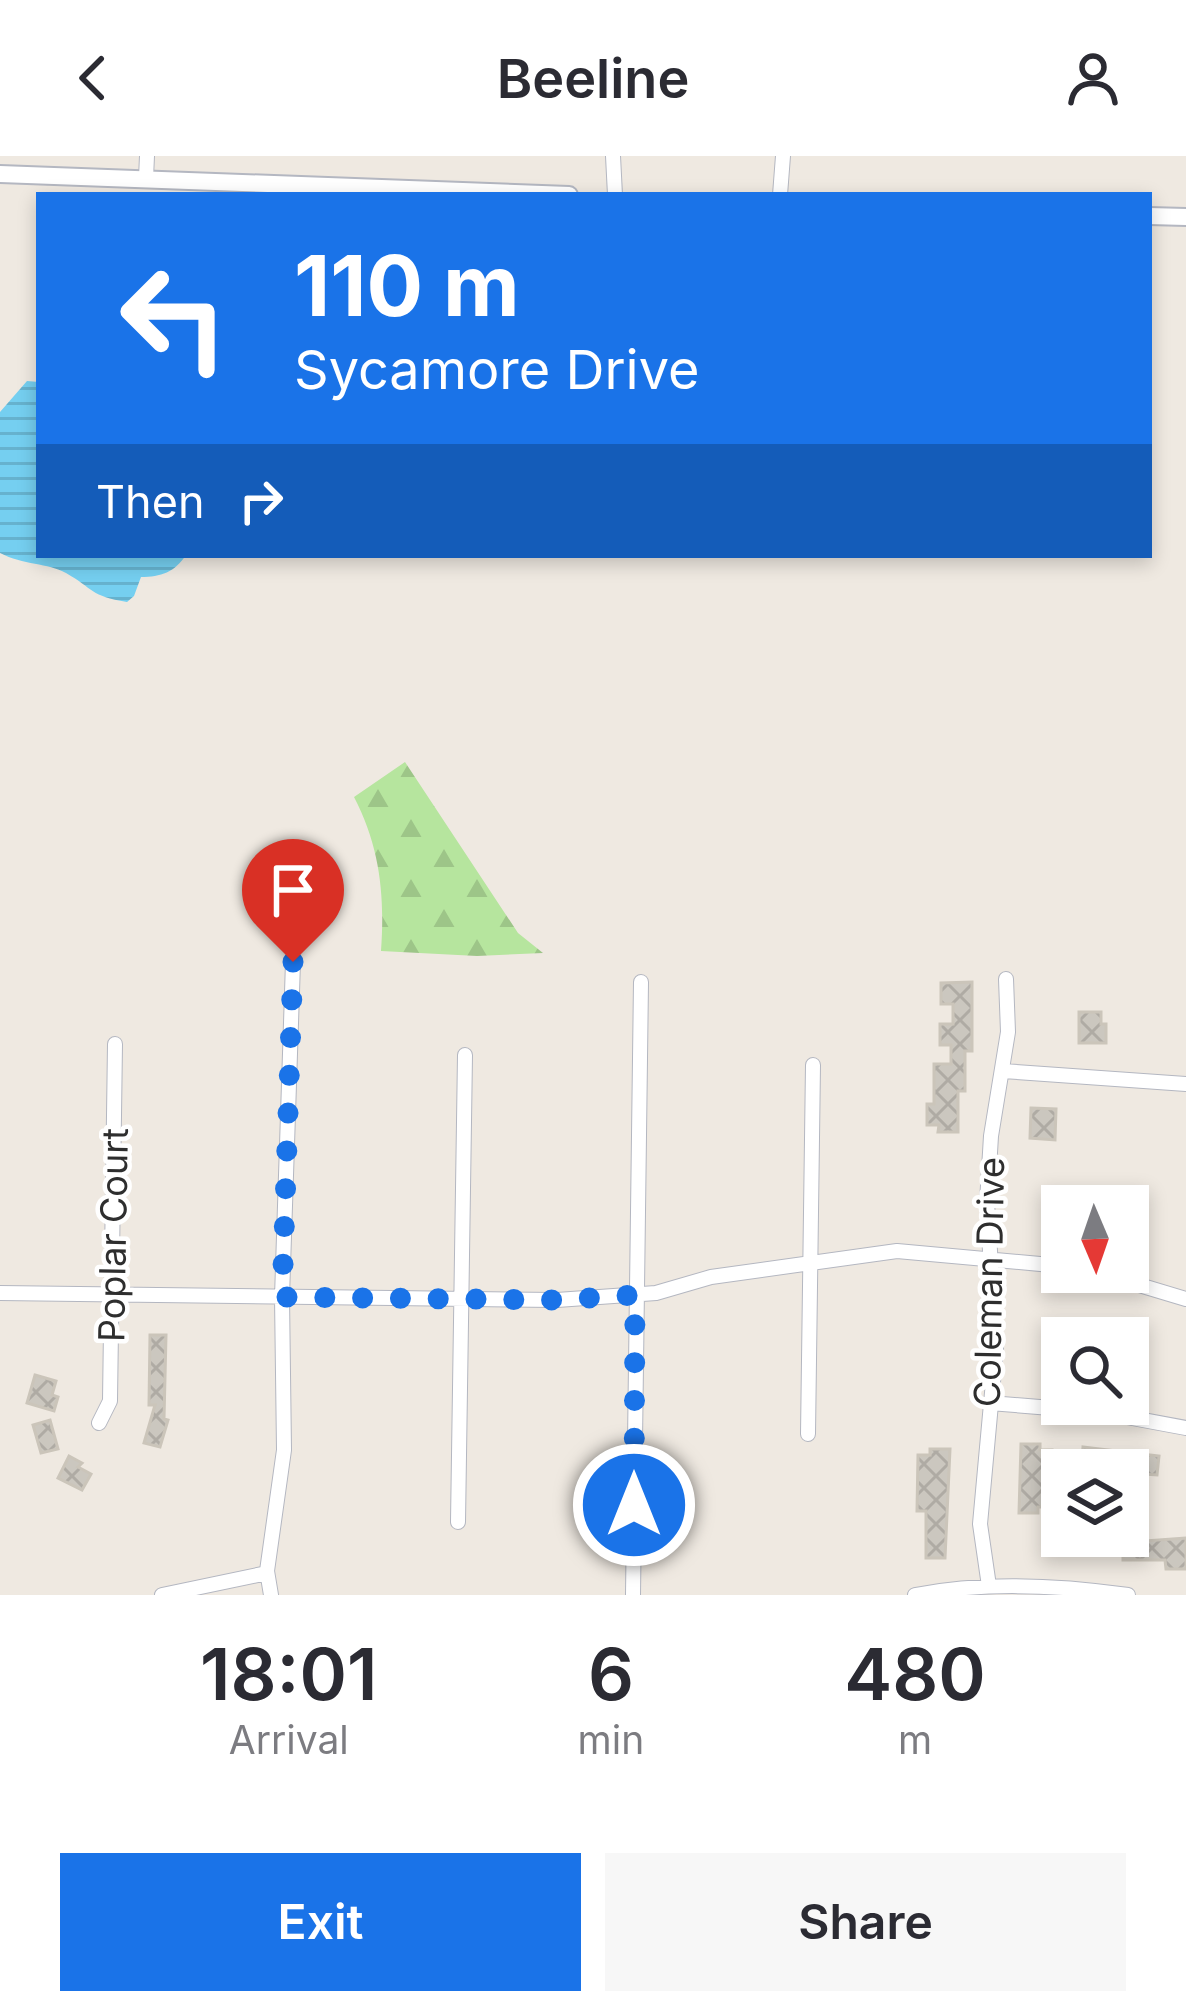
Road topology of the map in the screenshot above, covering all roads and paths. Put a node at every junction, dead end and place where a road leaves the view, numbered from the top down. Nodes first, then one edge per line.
1 (147, 156) edge
2 (613, 156) edge
3 (783, 156) edge
4 (0, 174) edge
5 (146, 178) junction
6 (494, 192) edge
7 (615, 192) edge
8 (780, 192) edge
9 (1152, 216) edge
10 (1186, 217) edge
11 (293, 962) dead end
12 (1006, 979) dead end
13 (641, 982) dead end
14 (115, 1044) dead end
15 (465, 1055) dead end
16 (813, 1065) dead end
17 (1004, 1071) junction
18 (1186, 1084) edge
19 (989, 1257) junction
20 (809, 1263) junction
21 (1041, 1263) edge
22 (1149, 1288) edge
23 (0, 1293) edge
24 (113, 1295) junction
25 (635, 1295) junction
26 (282, 1297) junction
27 (464, 1299) junction
28 (1186, 1299) edge
29 (990, 1403) junction
30 (98, 1423) dead end
31 (1186, 1429) edge
32 (808, 1434) dead end
33 (458, 1522) dead end
34 (267, 1573) junction
35 (989, 1586) junction
36 (162, 1595) edge
37 (271, 1595) edge
38 (633, 1595) edge
39 (915, 1595) edge
40 (1128, 1595) edge

1 - 5 street
2 - 7 street
3 - 8 street
4 - 5 street
5 - 6 street
9 - 10 street
11 - 26 street
12 - 17 street, Coleman Drive
13 - 25 street
14 - 24 street, Poplar Court
15 - 27 street
16 - 20 street
17 - 18 street
17 - 19 street, Coleman Drive
19 - 20 street
19 - 21 street
19 - 29 street, Coleman Drive
20 - 25 street
20 - 32 street
22 - 28 street
23 - 24 street
24 - 26 street
24 - 30 street, Poplar Court
25 - 27 street
25 - 38 street
26 - 27 street
26 - 34 street
27 - 33 street
29 - 31 street
29 - 35 street, Coleman Drive
34 - 36 street
34 - 37 street
35 - 39 street
35 - 40 street

